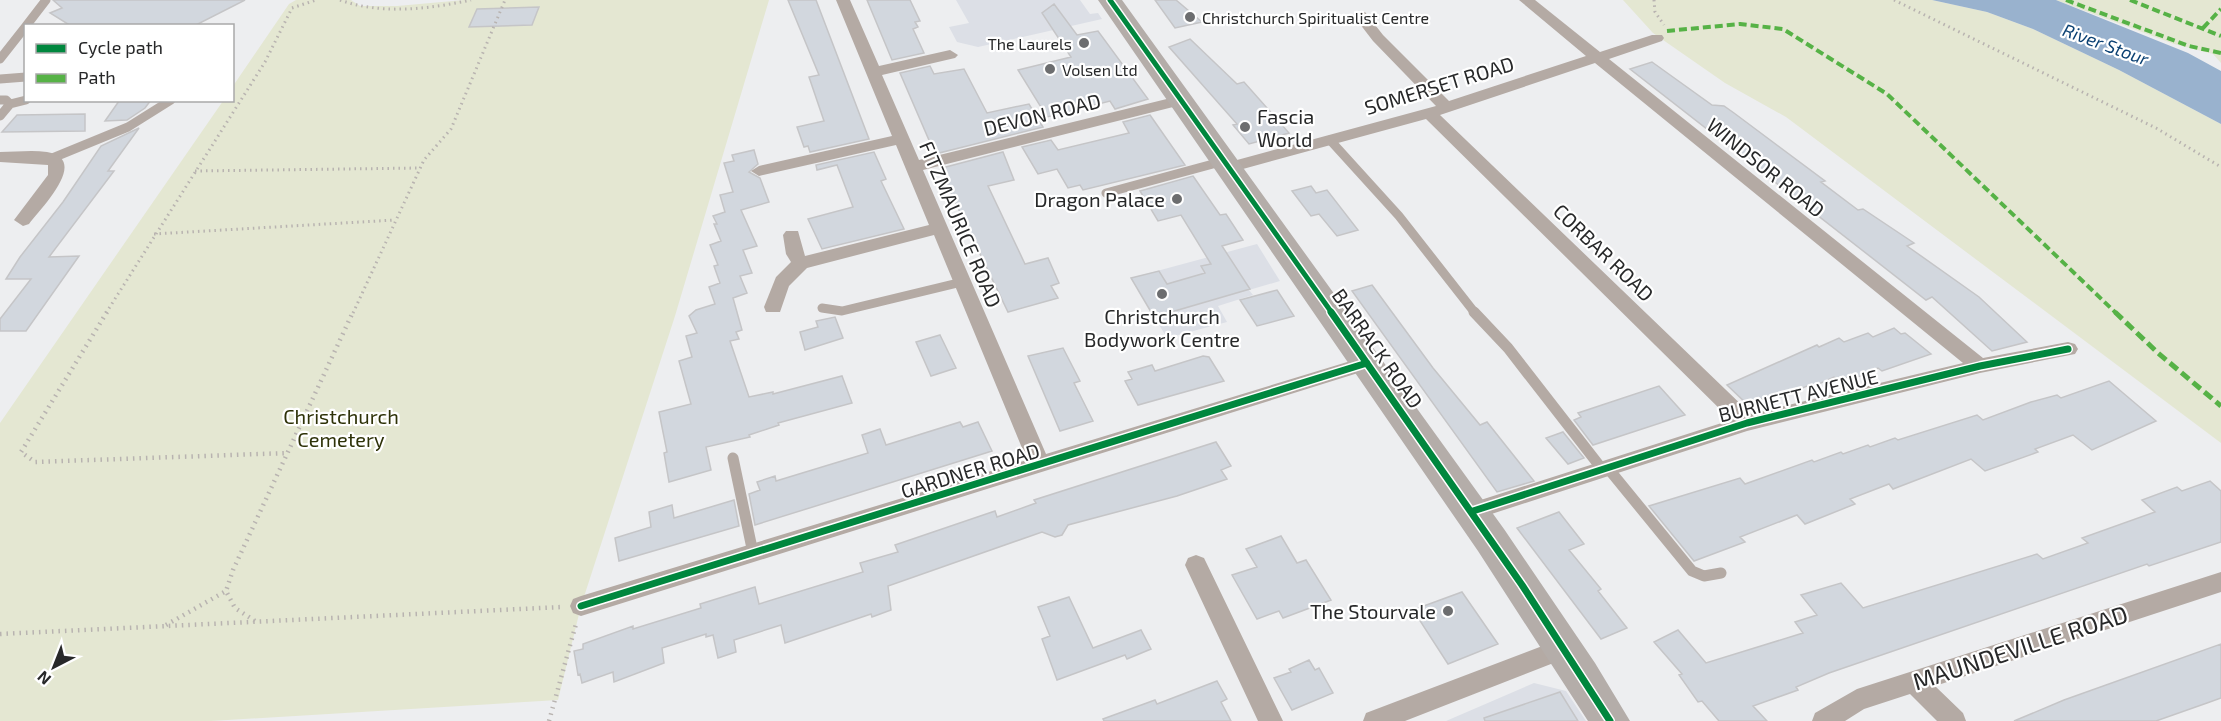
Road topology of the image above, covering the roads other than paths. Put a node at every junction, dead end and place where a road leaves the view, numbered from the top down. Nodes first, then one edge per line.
1 (46, 0) edge
2 (843, 0) edge
3 (1110, 0) edge
4 (1526, 0) edge
5 (1360, 15) dead end
6 (28, 24) edge
7 (24, 29) edge
8 (1657, 38) road end
9 (950, 55) dead end
10 (1598, 58) junction
11 (0, 59) edge
12 (873, 72) junction
13 (24, 78) edge
14 (0, 79) edge
15 (0, 100) edge
16 (24, 100) edge
17 (1183, 100) junction
18 (168, 102) edge
19 (10, 104) junction
20 (1437, 109) junction
21 (0, 116) edge
22 (900, 139) junction
23 (1330, 140) junction
24 (0, 157) edge
25 (50, 159) junction
26 (1230, 164) junction
27 (912, 167) junction
28 (759, 171) dead end
29 (1106, 193) dead end
30 (23, 220) dead end
31 (939, 228) junction
32 (792, 235) dead end
33 (801, 263) junction
34 (962, 282) junction
35 (773, 308) dead end
36 (822, 308) dead end
37 (2068, 349) dead end
38 (1367, 363) junction
39 (1980, 366) junction
40 (1747, 423) junction
41 (733, 458) dead end
42 (1040, 465) junction
43 (1605, 468) junction
44 (1473, 512) junction
45 (753, 553) junction
46 (1196, 565) dead end
47 (1721, 573) dead end
48 (2221, 582) edge
49 (582, 606) road end
50 (1566, 648) junction
51 (1915, 682) junction
52 (1271, 721) edge
53 (1375, 721) edge
54 (1610, 721) edge
55 (1631, 721) edge
56 (1824, 721) edge
57 (1954, 721) edge

1 - 6 lane
2 - 12 street, FITZMAURICE ROAD
3 - 17 main road, BARRACK ROAD
4 - 10 street, WINDSOR ROAD
5 - 20 street, CORBAR ROAD
7 - 11 lane
8 - 10 street, SOMERSET ROAD
9 - 12 street
10 - 20 street, SOMERSET ROAD
10 - 39 street, WINDSOR ROAD
12 - 22 street, FITZMAURICE ROAD
13 - 14 lane
15 - 19 lane
16 - 19 lane
17 - 26 main road, BARRACK ROAD
17 - 27 street, DEVON ROAD
18 - 25 lane
19 - 21 lane
20 - 23 street, SOMERSET ROAD
20 - 40 street, CORBAR ROAD
22 - 27 street, FITZMAURICE ROAD
22 - 28 street
23 - 26 street, SOMERSET ROAD
23 - 43 lane
24 - 25 street
25 - 30 street
26 - 29 lane
26 - 38 main road, BARRACK ROAD
27 - 31 street, FITZMAURICE ROAD
31 - 33 street
31 - 34 street, FITZMAURICE ROAD
32 - 33 street
33 - 35 street
34 - 36 lane
34 - 42 street, FITZMAURICE ROAD
37 - 39 street, BURNETT AVENUE
38 - 42 street, GARDNER ROAD
38 - 44 main road, BARRACK ROAD
39 - 40 street, BURNETT AVENUE
40 - 43 street, BURNETT AVENUE
41 - 45 lane
42 - 45 street, GARDNER ROAD
43 - 44 street, BURNETT AVENUE
43 - 47 lane
44 - 50 main road, BARRACK ROAD
45 - 49 street, GARDNER ROAD
46 - 52 street
48 - 51 street, MAUNDEVILLE ROAD
50 - 53 street
50 - 54 main road, BARRACK ROAD
50 - 55 main road, BARRACK ROAD
51 - 56 street, MAUNDEVILLE ROAD
51 - 57 street

